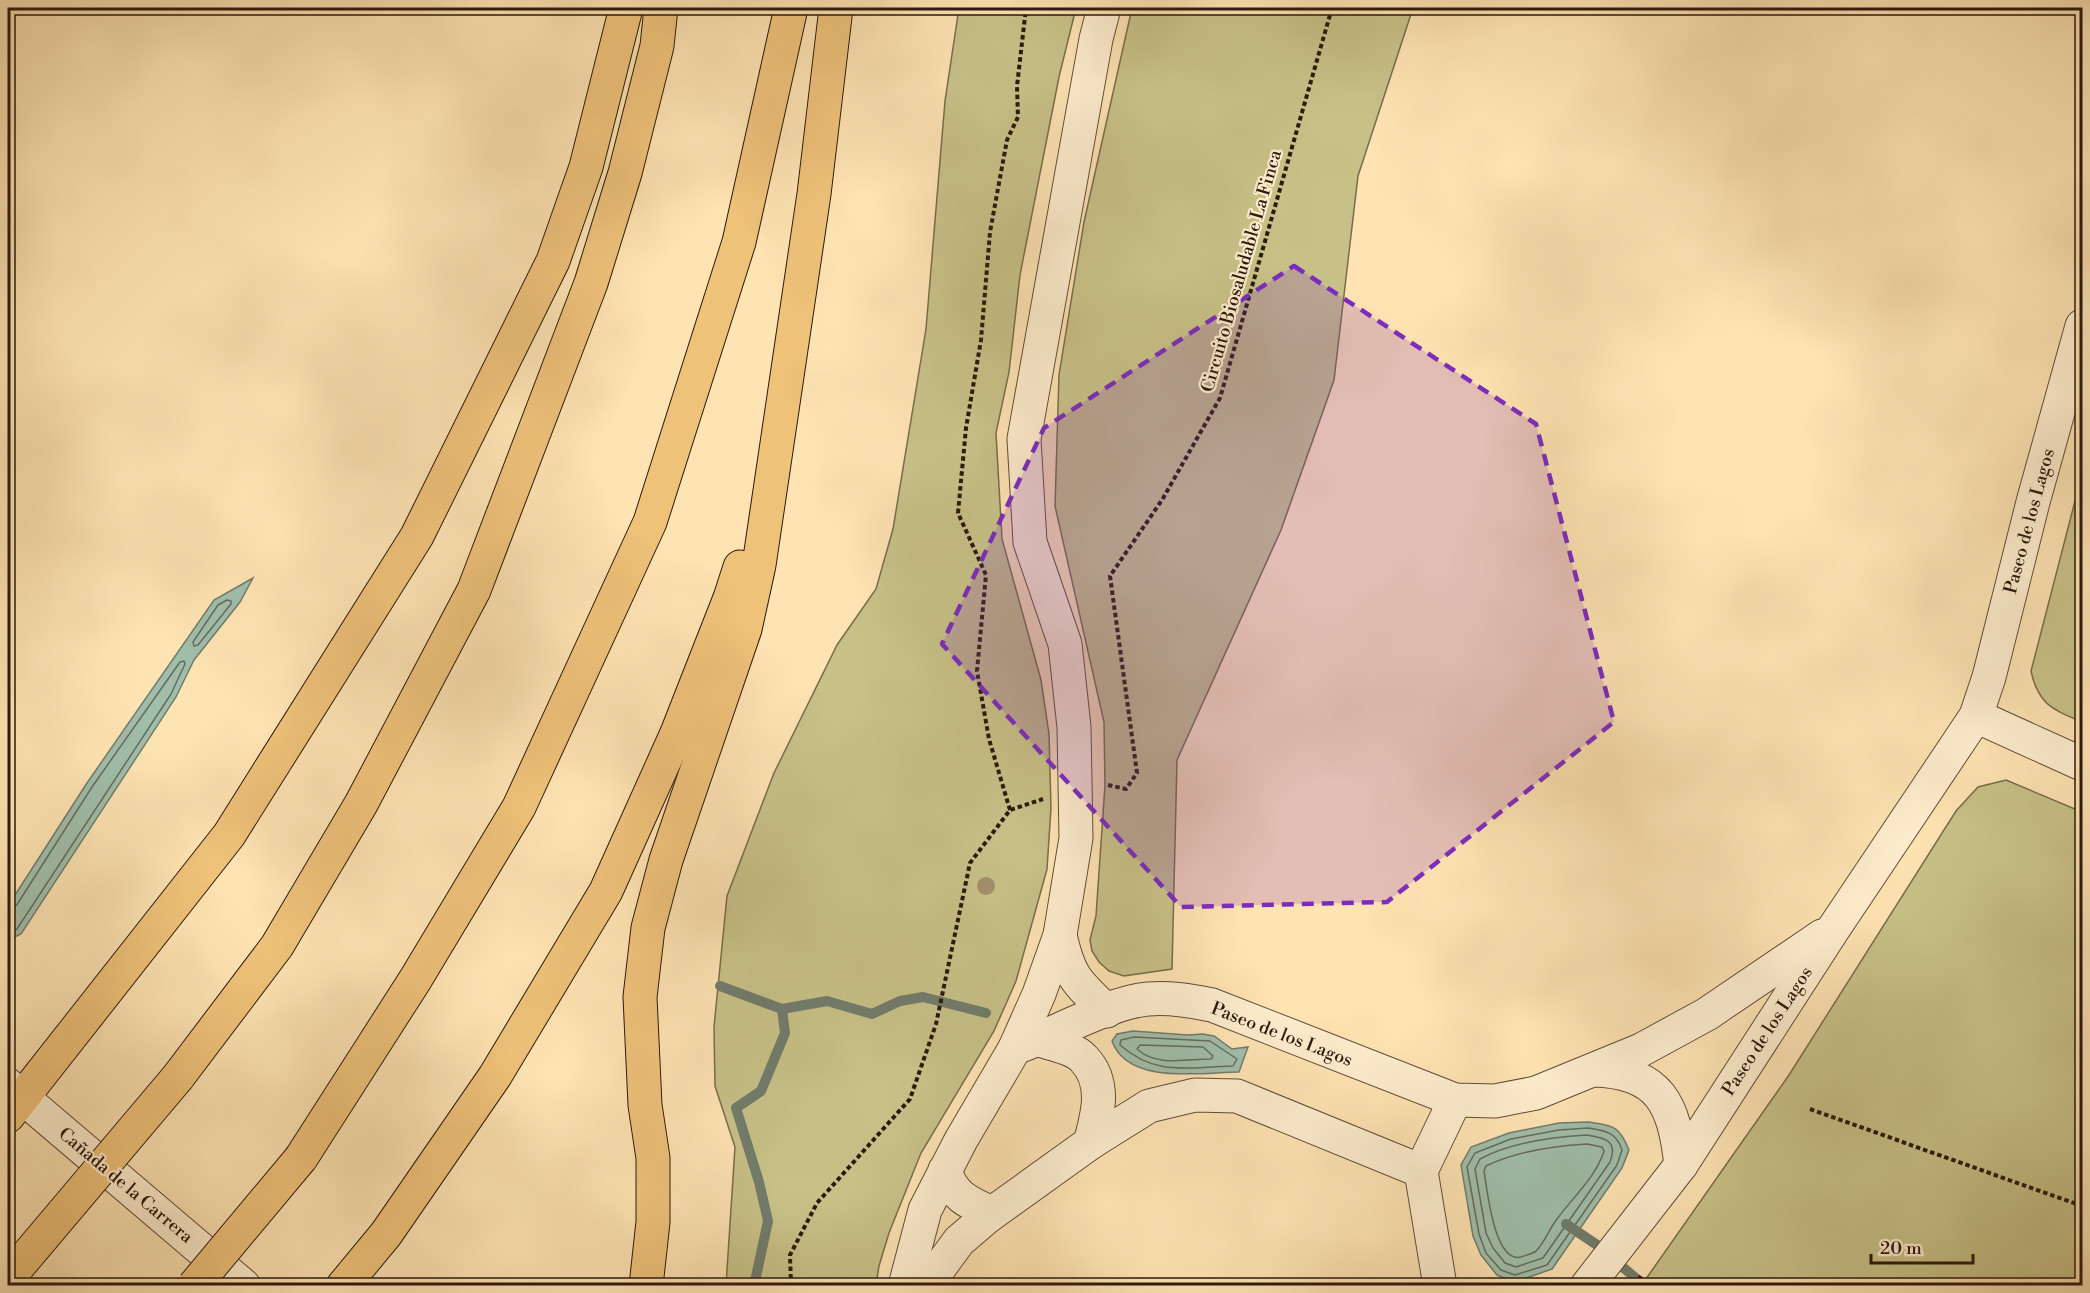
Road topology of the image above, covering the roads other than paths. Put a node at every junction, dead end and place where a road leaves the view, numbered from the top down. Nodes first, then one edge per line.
1 (626, 8) edge
2 (662, 8) edge
3 (791, 8) edge
4 (836, 8) edge
5 (1104, 8) edge
6 (2082, 326) edge
7 (774, 453) junction
8 (1976, 716) junction
9 (2082, 764) edge
10 (1834, 928) junction
11 (1060, 935) junction
12 (1107, 1011) junction
13 (1027, 1044) junction
14 (1594, 1070) junction
15 (13, 1100) edge
16 (1455, 1100) junction
17 (1090, 1143) junction
18 (1681, 1165) junction
19 (945, 1170) junction
20 (1421, 1171) junction
21 (992, 1213) junction
22 (1436, 1252) junction
23 (11, 1274) edge
24 (194, 1286) edge
25 (244, 1286) edge
26 (344, 1286) edge
27 (646, 1286) edge
28 (905, 1286) edge
29 (926, 1286) edge
30 (1440, 1286) edge
31 (1453, 1286) edge
32 (1587, 1286) edge

1 - 15 highway
2 - 23 highway, bridge
3 - 24 highway, bridge
4 - 7 highway
5 - 11 street
6 - 8 street, Paseo de los Lagos
7 - 26 highway
7 - 27 highway
8 - 9 street
8 - 10 street, Paseo de los Lagos
10 - 14 street, Paseo de los Lagos
10 - 18 street, Paseo de los Lagos
11 - 12 street
11 - 13 street
12 - 13 street, Paseo de los Lagos
12 - 16 street, Paseo de los Lagos
13 - 17 street
13 - 19 street
14 - 16 street, Paseo de los Lagos
14 - 18 street, Paseo de los Lagos
15 - 25 street, Cañada de la Carrera
16 - 20 street
17 - 20 street
17 - 21 street
18 - 32 street, Paseo de los Lagos
19 - 21 street
19 - 28 street
20 - 22 street
21 - 29 street
22 - 30 street
22 - 31 street

